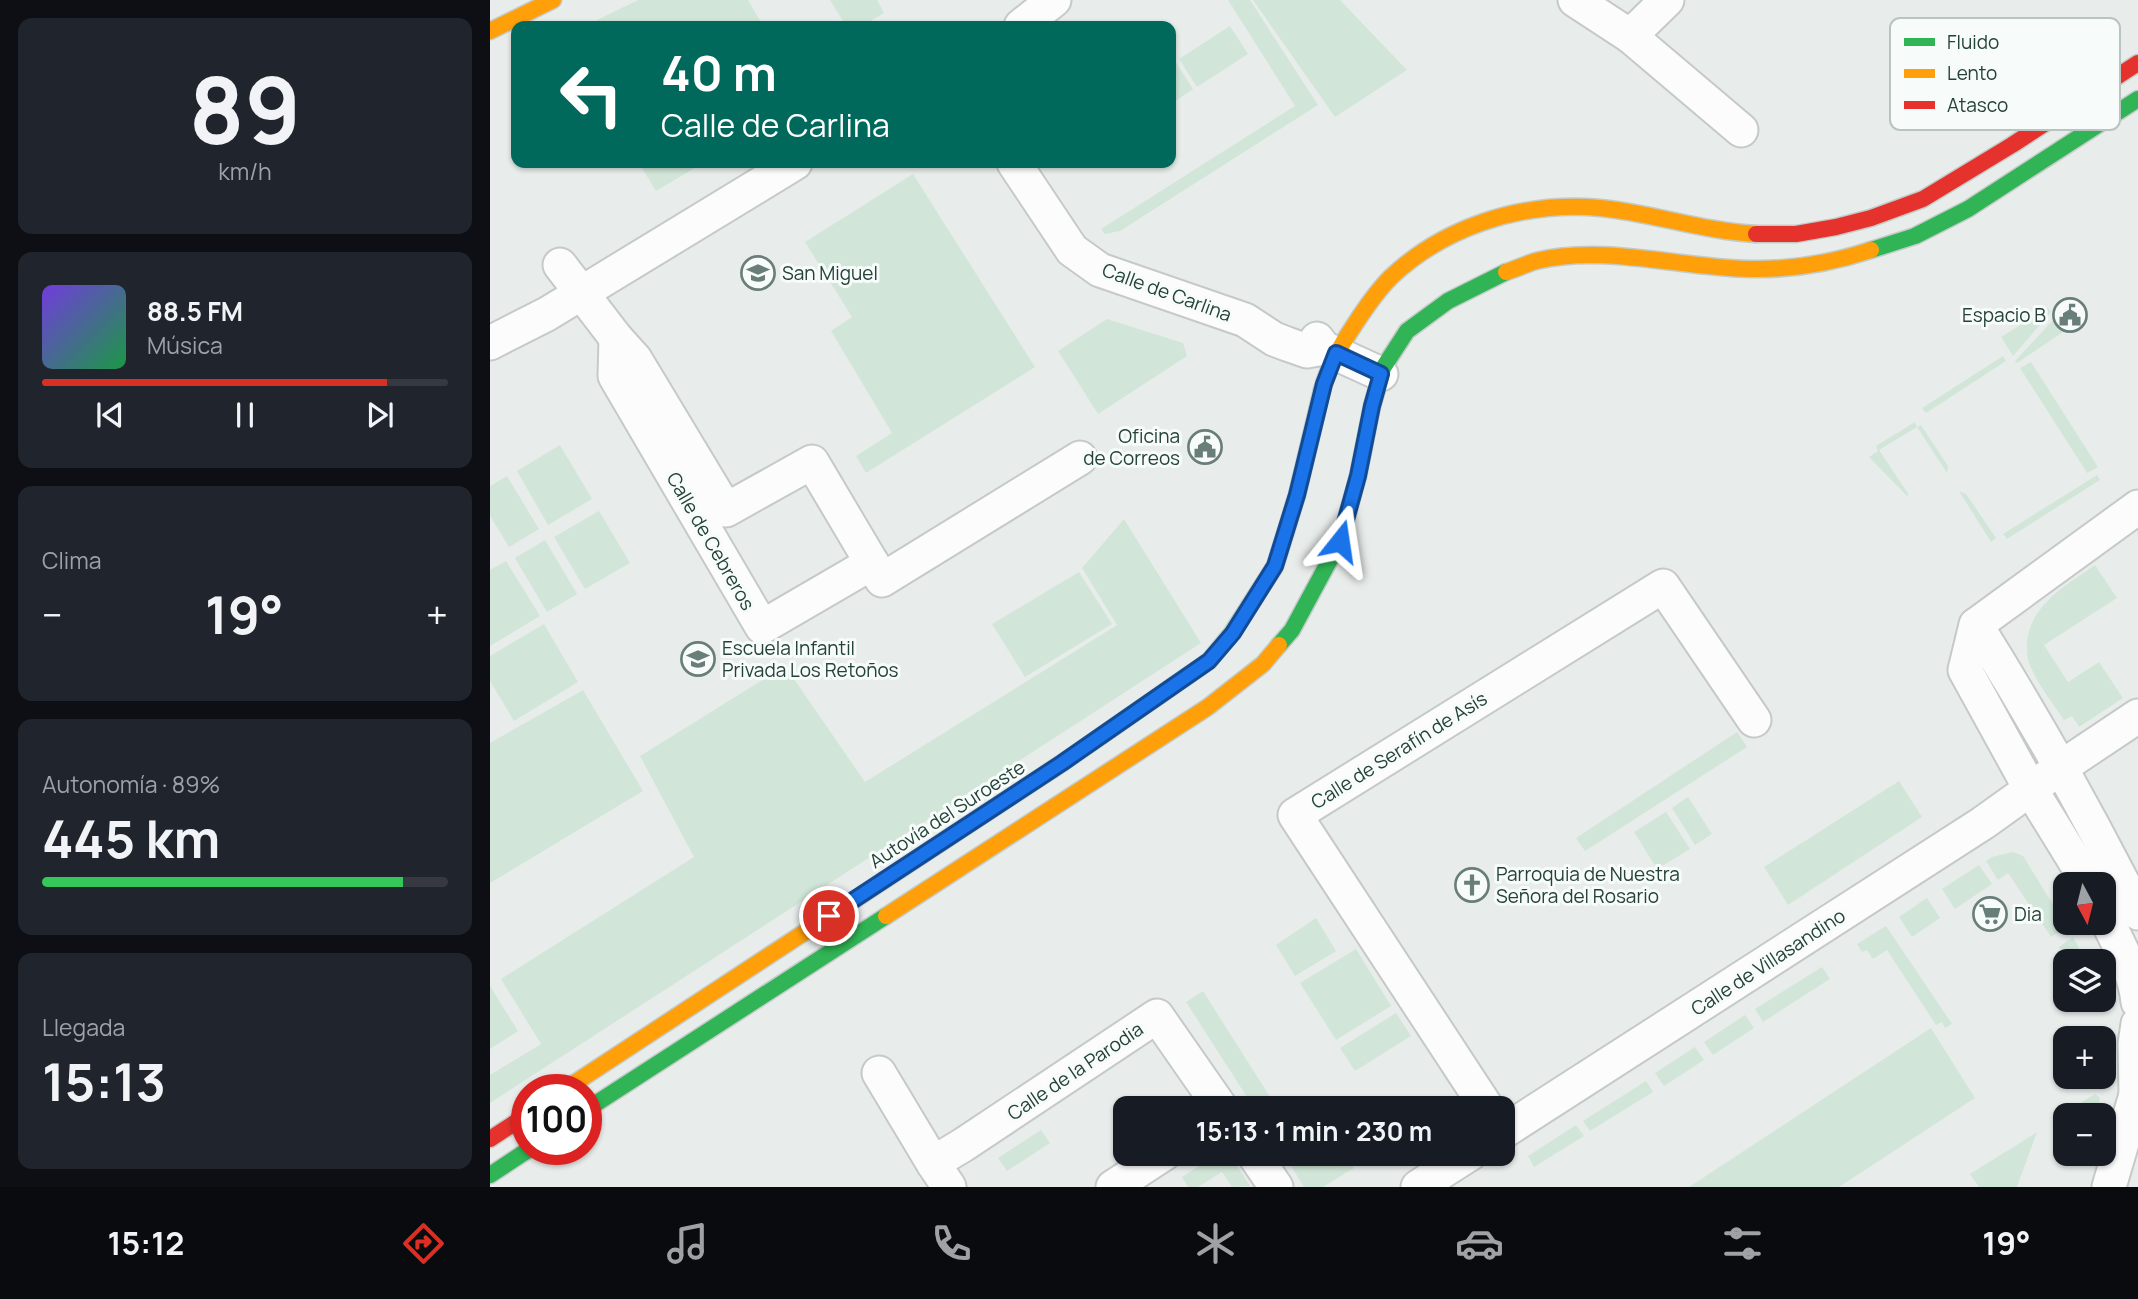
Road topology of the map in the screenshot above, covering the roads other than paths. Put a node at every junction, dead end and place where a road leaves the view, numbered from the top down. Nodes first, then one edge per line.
1 (553, 0) edge
2 (1054, 0) edge
3 (1575, 0) edge
4 (1667, 0) edge
5 (1027, 21) edge
6 (490, 31) edge
7 (1630, 36) junction
8 (2138, 62) edge
9 (2120, 74) edge
10 (2138, 99) edge
11 (2120, 111) edge
12 (1741, 130) dead end
13 (2035, 130) edge
14 (2090, 130) edge
15 (787, 168) edge
16 (1017, 168) edge
17 (560, 265) dead end
18 (582, 292) junction
19 (616, 338) junction
20 (490, 343) edge
21 (1330, 351) junction
22 (1381, 374) junction
23 (1080, 458) dead end
24 (2138, 507) edge
25 (872, 563) junction
26 (1976, 625) junction
27 (2138, 716) edge
28 (1754, 720) dead end
29 (2060, 768) junction
30 (2031, 790) junction
31 (2082, 872) edge
32 (2116, 909) edge
33 (2138, 913) edge
34 (2114, 935) edge
35 (2138, 944) edge
36 (2138, 1002) edge
37 (2138, 1024) edge
38 (879, 1073) dead end
39 (588, 1074) edge
40 (2137, 1091) edge
41 (1213, 1096) edge
42 (1479, 1096) edge
43 (602, 1101) edge
44 (1515, 1124) edge
45 (511, 1125) edge
46 (490, 1139) edge
47 (511, 1161) edge
48 (1145, 1166) edge
49 (1262, 1166) edge
50 (1451, 1166) edge
51 (490, 1175) edge
52 (941, 1175) edge
53 (1113, 1187) edge
54 (1276, 1187) edge
55 (1418, 1187) edge
56 (2109, 1187) edge

1 - 6 main road
2 - 5 street
3 - 7 street
4 - 7 street
7 - 12 street
8 - 9 main road, Autovía del Suroeste
10 - 11 main road
13 - 21 main road, Autovía del Suroeste
14 - 22 main road
15 - 18 street
16 - 21 street, Calle de Carlina
17 - 18 street, Calle de Cebreros
18 - 19 street, Calle de Cebreros
18 - 20 street
19 - 25 street, Calle de Cebreros
19 - 25 street, Calle de Cebreros
21 - 22 street, Calle de Carlina
21 - 39 main road, Autovía del Suroeste
22 - 43 main road
23 - 25 street
24 - 26 street
26 - 29 street
26 - 30 street
27 - 29 street, Calle de Villasandino
28 - 42 street, Calle de Serafín de Asís
29 - 30 street, Calle de Villasandino
29 - 33 street
30 - 31 street
30 - 44 street, Calle de Villasandino
32 - 35 street
34 - 36 street
37 - 40 street
38 - 52 street, Calle de la Parodia
40 - 56 street
41 - 52 street, Calle de la Parodia
45 - 46 main road
47 - 51 main road
48 - 53 street
49 - 54 street
50 - 55 street

